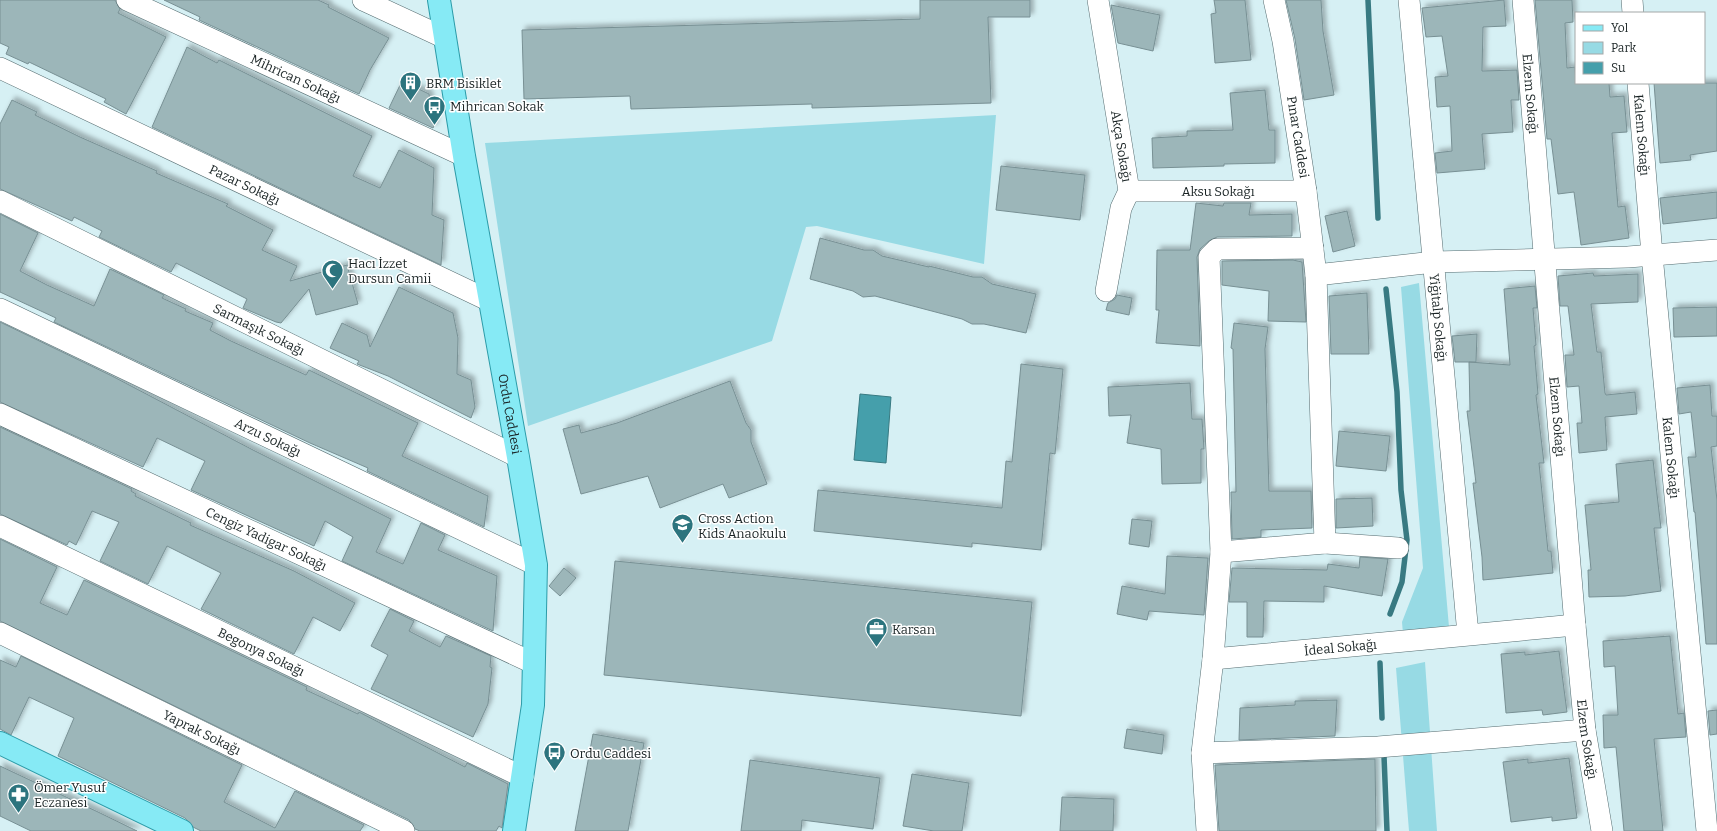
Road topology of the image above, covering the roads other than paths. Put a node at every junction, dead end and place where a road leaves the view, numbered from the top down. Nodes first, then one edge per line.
1 (127, 0) edge
2 (363, 0) edge
3 (439, 0) edge
4 (1098, 0) edge
5 (1274, 0) edge
6 (1409, 0) edge
7 (1523, 0) edge
8 (1632, 0) edge
9 (1633, 12) edge
10 (445, 38) junction
11 (0, 68) edge
12 (1638, 84) edge
13 (464, 156) junction
14 (1129, 191) junction
15 (1306, 191) junction
16 (0, 201) edge
17 (1313, 248) junction
18 (1717, 250) edge
19 (1652, 255) junction
20 (1545, 259) junction
21 (1434, 262) junction
22 (1316, 275) junction
23 (1106, 291) dead end
24 (490, 301) junction
25 (0, 309) edge
26 (0, 414) edge
27 (518, 457) junction
28 (0, 526) edge
29 (1325, 543) junction
30 (1398, 548) dead end
31 (1221, 552) junction
32 (536, 565) junction
33 (1575, 625) junction
34 (0, 633) edge
35 (1468, 634) junction
36 (1213, 659) junction
37 (534, 663) junction
38 (1585, 730) junction
39 (0, 743) edge
40 (1202, 753) junction
41 (523, 777) junction
42 (182, 831) edge
43 (404, 831) edge
44 (514, 831) edge
45 (1207, 831) edge
46 (1602, 831) edge
47 (1707, 831) edge

1 - 13 street, Mihrican Sokağı
2 - 10 street
3 - 10 main road, Ordu Caddesi
4 - 14 street, Akça Sokağı
5 - 15 street, Pınar Caddesi
6 - 21 street, Yiğitalp Sokağı
7 - 20 street, Elzem Sokağı
8 - 9 street
10 - 13 main road, Ordu Caddesi
11 - 24 street, Pazar Sokağı
12 - 19 street, Kalem Sokağı
13 - 24 main road, Ordu Caddesi
14 - 15 street, Aksu Sokağı
14 - 23 street, Akça Sokağı
15 - 17 street, Pınar Caddesi
16 - 27 street, Sarmaşık Sokağı
17 - 22 street, Pınar Caddesi
17 - 31 street
18 - 19 street
19 - 20 street
19 - 47 street, Kalem Sokağı
20 - 21 street
20 - 33 street, Elzem Sokağı
21 - 22 street
21 - 35 street, Yiğitalp Sokağı
22 - 29 street, Pınar Caddesi
24 - 27 main road, Ordu Caddesi
25 - 32 street, Arzu Sokağı
26 - 37 street, Cengiz Yadigar Sokağı
27 - 32 main road, Ordu Caddesi
28 - 41 street, Begonya Sokağı
29 - 30 street
29 - 31 street
31 - 36 street
32 - 37 main road, Ordu Caddesi
33 - 35 street, İdeal Sokağı
33 - 38 street, Elzem Sokağı
34 - 43 street, Yaprak Sokağı
35 - 36 street, İdeal Sokağı
36 - 40 street
37 - 41 main road, Ordu Caddesi
38 - 40 street
38 - 46 street, Elzem Sokağı
39 - 42 main road
40 - 45 street
41 - 44 main road, Ordu Caddesi

